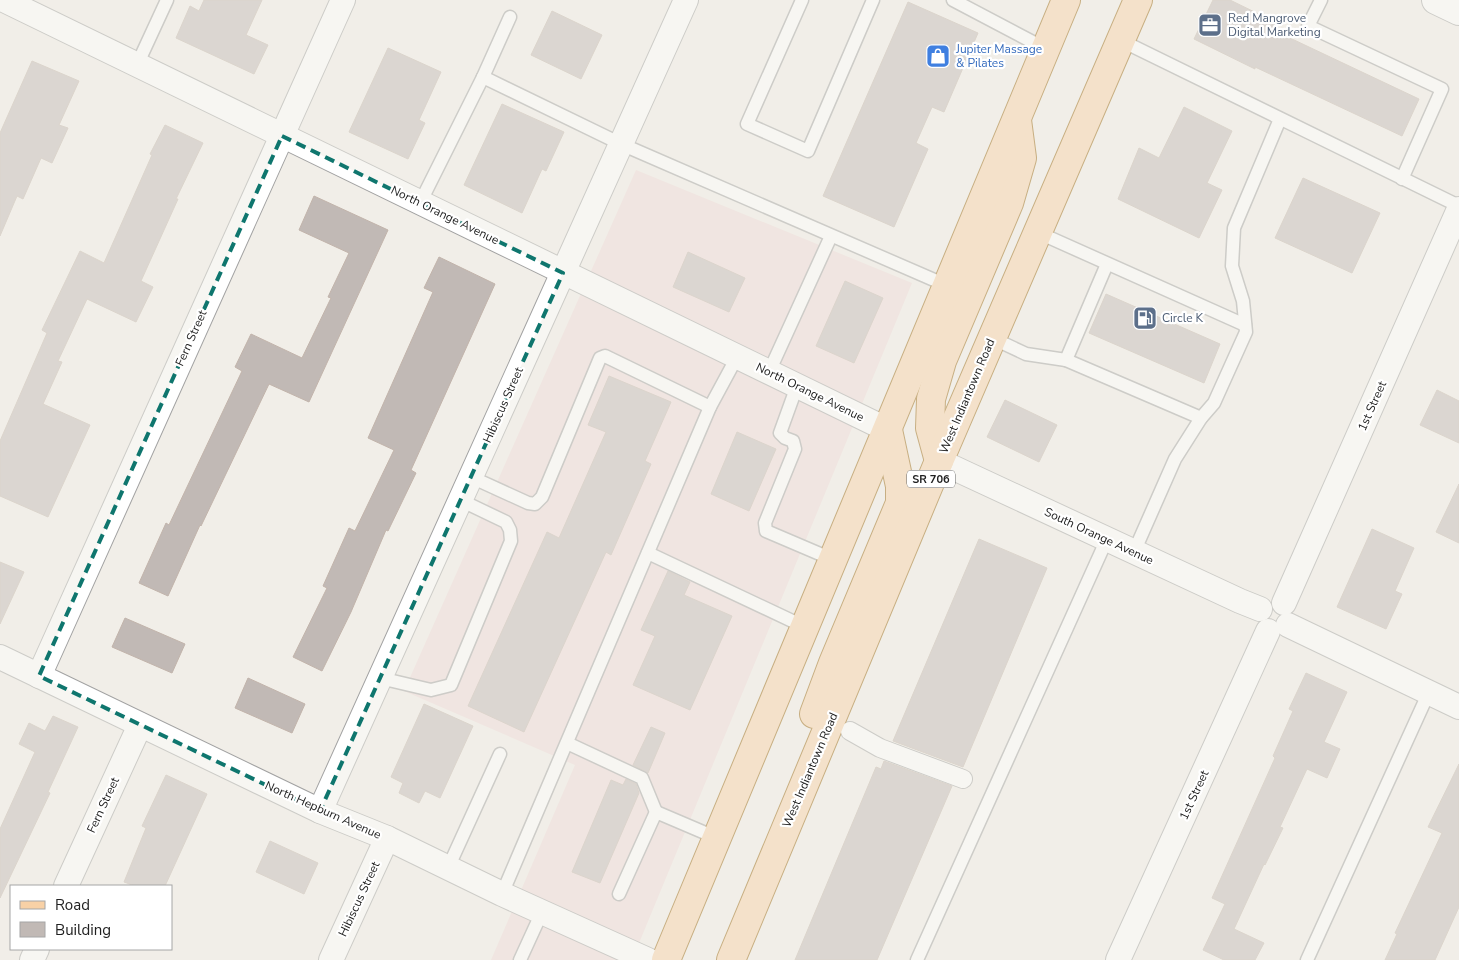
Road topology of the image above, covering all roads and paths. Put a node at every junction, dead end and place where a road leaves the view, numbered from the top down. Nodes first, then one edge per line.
1 (167, 0) edge
2 (343, 0) edge
3 (686, 0) edge
4 (802, 0) edge
5 (873, 0) edge
6 (953, 0) edge
7 (1066, 0) edge
8 (1138, 0) edge
9 (1321, 0) edge
10 (1436, 0) edge
11 (2, 1) edge
12 (1459, 11) edge
13 (510, 17) dead end
14 (1120, 40) junction
15 (1046, 48) junction
16 (137, 65) junction
17 (483, 76) junction
18 (1017, 118) junction
19 (1280, 119) junction
20 (282, 136) junction
21 (621, 144) junction
22 (1402, 179) junction
23 (420, 203) junction
24 (1459, 208) edge
25 (1037, 232) junction
26 (831, 236) junction
27 (1107, 264) junction
28 (563, 273) junction
29 (948, 286) junction
30 (1245, 325) junction
31 (992, 338) junction
32 (737, 357) junction
33 (1066, 360) junction
34 (769, 372) junction
35 (798, 386) junction
36 (710, 407) junction
37 (1200, 418) junction
38 (888, 430) junction
39 (939, 461) junction
40 (470, 477) junction
41 (460, 500) junction
42 (1107, 540) junction
43 (1134, 552) junction
44 (648, 553) junction
45 (834, 560) junction
46 (1275, 617) junction
47 (806, 627) junction
48 (0, 657) edge
49 (39, 676) junction
50 (380, 678) junction
51 (1429, 692) junction
52 (1459, 707) edge
53 (140, 725) junction
54 (850, 731) dead end
55 (567, 743) junction
56 (500, 754) dead end
57 (963, 779) dead end
58 (320, 811) junction
59 (656, 812) junction
60 (387, 838) junction
61 (717, 838) junction
62 (779, 845) junction
63 (448, 868) junction
64 (66, 885) edge
65 (502, 894) junction
66 (619, 894) dead end
67 (542, 912) junction
68 (331, 960) edge
69 (520, 960) edge
70 (648, 960) edge
71 (666, 960) edge
72 (731, 960) edge
73 (917, 960) edge
74 (1118, 960) edge
75 (1307, 960) edge

1 - 16 lane
2 - 20 street, Fern Street
3 - 21 street, Hibiscus Street
4 - 5 lane
6 - 15 lane
7 - 15 main road
8 - 14 main road, West Indiantown Road / SR 706
9 - 22 lane
10 - 12 street
11 - 16 street, North Orange Avenue
13 - 17 lane
14 - 19 lane
14 - 25 main road, West Indiantown Road / SR 706
15 - 18 main road
16 - 20 street, North Orange Avenue
17 - 21 lane
17 - 23 lane
18 - 29 main road
18 - 39 main road
19 - 22 lane
19 - 30 lane
20 - 23 street, North Orange Avenue
20 - 49 street, Fern Street
21 - 26 lane
21 - 28 street, Hibiscus Street
22 - 24 lane
23 - 28 street, North Orange Avenue
24 - 46 street, 1st Street
25 - 27 lane
25 - 31 main road, West Indiantown Road / SR 706
26 - 29 lane
26 - 34 lane
27 - 30 lane
27 - 33 lane
28 - 32 street, North Orange Avenue
28 - 40 street, Hibiscus Street
29 - 38 main road
30 - 37 lane
31 - 33 lane
31 - 39 main road, West Indiantown Road / SR 706
32 - 34 street, North Orange Avenue
32 - 36 lane
33 - 37 lane
34 - 35 street, North Orange Avenue
35 - 38 street, North Orange Avenue
35 - 45 lane
36 - 40 lane
36 - 44 lane
37 - 43 lane
38 - 45 main road
38 - 62 main road
39 - 42 street, South Orange Avenue
39 - 62 main road, West Indiantown Road / SR 706
40 - 41 street, Hibiscus Street
41 - 50 street, Hibiscus Street
41 - 50 lane
42 - 43 street, South Orange Avenue
42 - 73 lane
43 - 46 street, South Orange Avenue
44 - 47 lane
44 - 55 lane
45 - 47 main road
46 - 51 street, South Orange Avenue
46 - 74 street, 1st Street
47 - 61 main road
48 - 49 street, North Hepburn Avenue
49 - 53 street, North Hepburn Avenue
50 - 58 street, Hibiscus Street
51 - 52 street, South Orange Avenue
51 - 75 lane
53 - 58 street, North Hepburn Avenue
53 - 64 street, Fern Street
54 - 57 street
55 - 59 lane
55 - 65 lane
56 - 63 lane
58 - 60 street, North Hepburn Avenue
59 - 61 lane
59 - 66 lane
60 - 63 street, North Hepburn Avenue
60 - 68 street, Hibiscus Street
61 - 71 main road
62 - 72 main road, West Indiantown Road / SR 706
63 - 65 street, North Hepburn Avenue
65 - 67 street, North Hepburn Avenue
67 - 69 lane
67 - 70 street, North Hepburn Avenue

